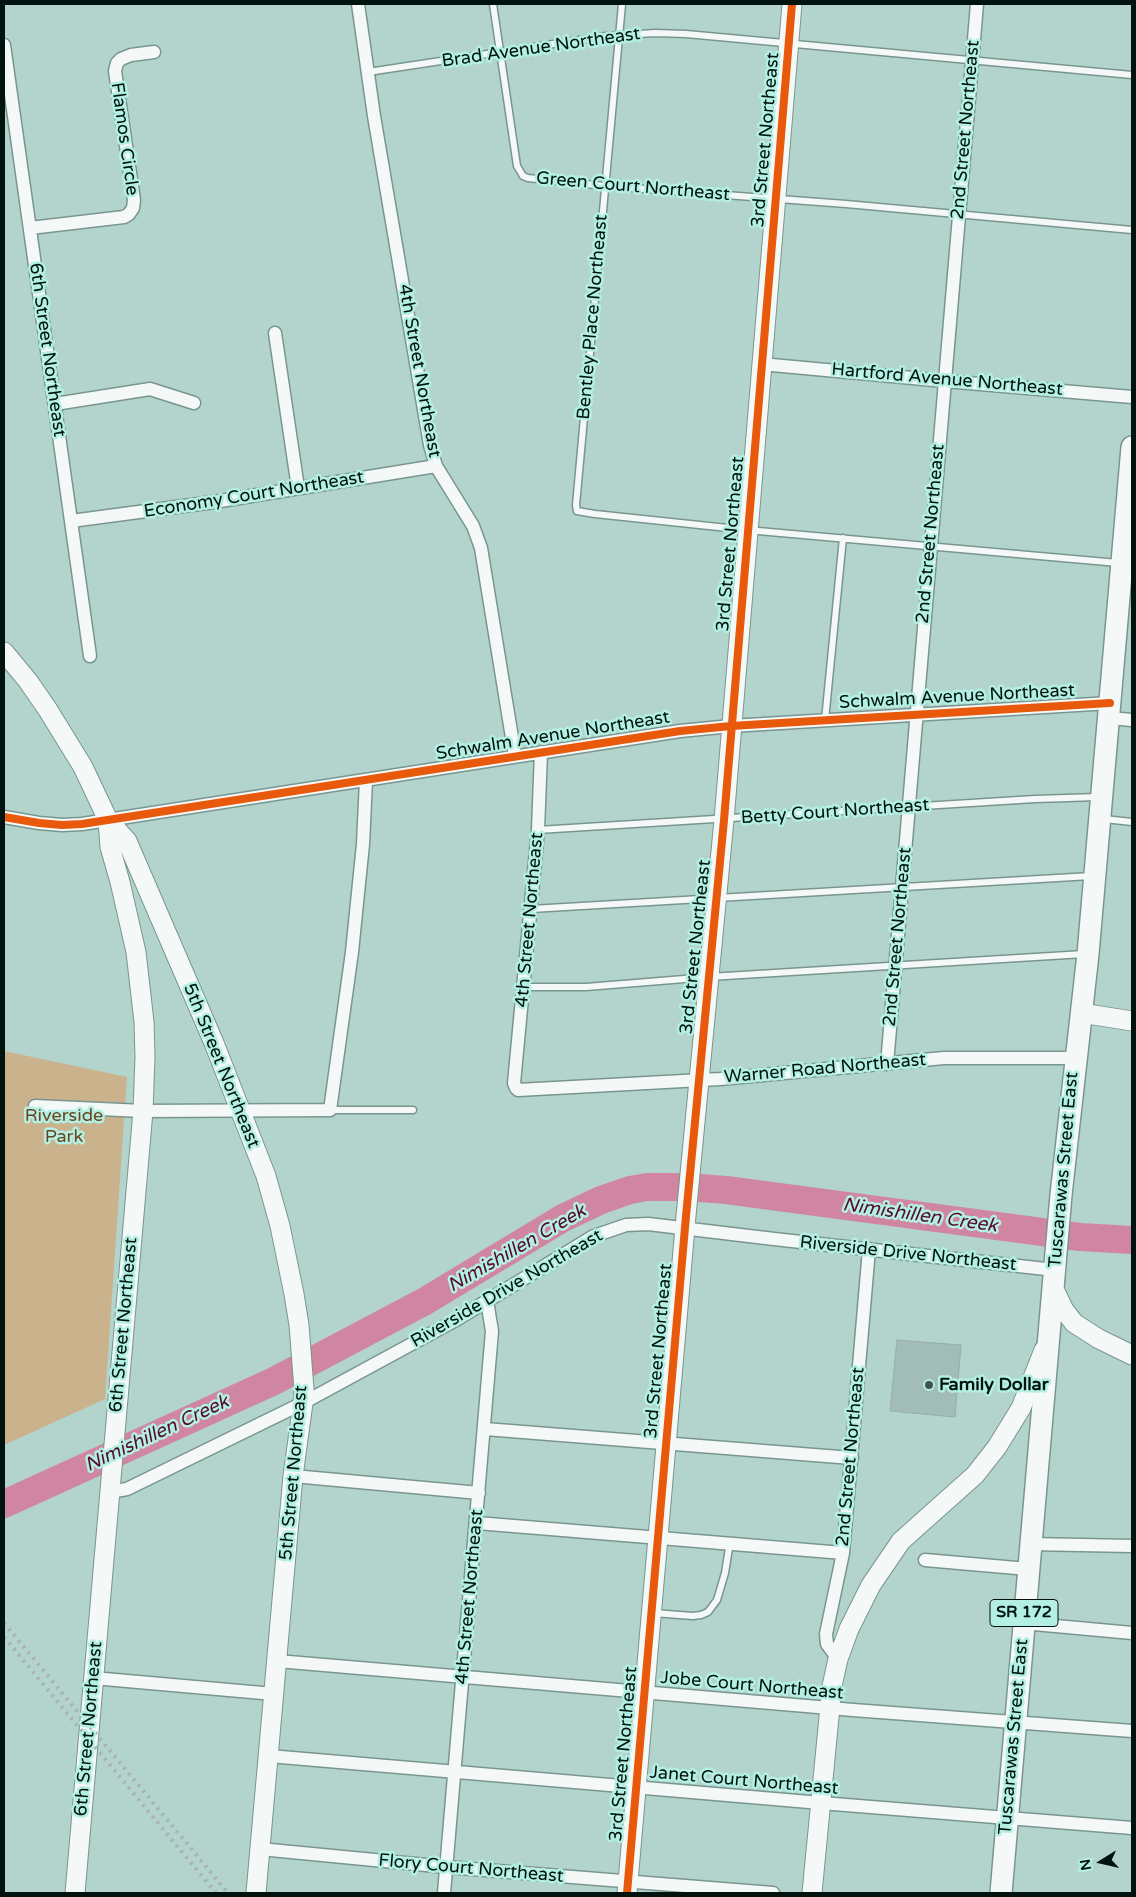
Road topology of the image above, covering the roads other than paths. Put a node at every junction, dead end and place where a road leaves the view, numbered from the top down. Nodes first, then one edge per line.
1 (358, 4) edge
2 (493, 4) edge
3 (622, 4) edge
4 (792, 4) edge
5 (977, 4) edge
6 (620, 35) junction
7 (789, 44) junction
8 (4, 45) edge
9 (154, 52) dead end
10 (500, 52) junction
11 (972, 60) junction
12 (368, 72) junction
13 (1132, 75) edge
14 (10, 122) edge
15 (605, 186) junction
16 (776, 198) junction
17 (959, 214) junction
18 (30, 228) junction
19 (1132, 230) edge
20 (275, 333) dead end
21 (761, 364) junction
22 (945, 381) junction
23 (1132, 397) edge
24 (194, 403) dead end
25 (55, 404) junction
26 (1132, 446) edge
27 (436, 466) junction
28 (298, 488) junction
29 (71, 521) junction
30 (747, 530) junction
31 (843, 538) junction
32 (930, 545) junction
33 (1122, 564) junction
34 (4, 652) edge
35 (90, 656) dead end
36 (1109, 711) junction
37 (916, 714) junction
38 (825, 720) junction
39 (1132, 720) edge
40 (731, 726) junction
41 (541, 752) junction
42 (516, 756) junction
43 (366, 780) junction
44 (1102, 797) junction
45 (908, 808) junction
46 (4, 816) edge
47 (1100, 819) junction
48 (108, 820) junction
49 (724, 820) junction
50 (1132, 822) edge
51 (538, 830) junction
52 (1095, 876) junction
53 (902, 886) junction
54 (717, 898) junction
55 (532, 909) junction
56 (1088, 954) junction
57 (896, 965) junction
58 (709, 977) junction
59 (524, 987) junction
60 (1081, 1013) junction
61 (1132, 1021) edge
62 (1075, 1058) junction
63 (887, 1064) junction
64 (698, 1080) junction
65 (516, 1088) joint
66 (35, 1106) dead end
67 (240, 1110) junction
68 (330, 1110) junction
69 (412, 1110) dead end
70 (143, 1111) junction
71 (686, 1222) junction
72 (868, 1249) junction
73 (1054, 1271) junction
74 (488, 1301) junction
75 (1049, 1332) junction
76 (1132, 1355) edge
77 (304, 1396) junction
78 (485, 1429) junction
79 (666, 1444) junction
80 (852, 1458) junction
81 (293, 1476) junction
82 (110, 1487) junction
83 (479, 1492) junction
84 (477, 1523) junction
85 (659, 1537) junction
86 (730, 1542) junction
87 (1030, 1544) junction
88 (1132, 1546) edge
89 (843, 1553) junction
90 (925, 1560) dead end
91 (1028, 1569) junction
92 (652, 1613) junction
93 (1023, 1623) junction
94 (1132, 1634) edge
95 (838, 1659) junction
96 (277, 1661) junction
97 (464, 1676) junction
98 (93, 1678) junction
99 (645, 1692) junction
100 (274, 1694) junction
101 (829, 1707) junction
102 (1014, 1722) junction
103 (1132, 1731) edge
104 (269, 1756) junction
105 (454, 1772) junction
106 (636, 1788) junction
107 (821, 1803) junction
108 (1007, 1816) junction
109 (1132, 1828) edge
110 (260, 1849) junction
111 (447, 1867) junction
112 (627, 1888) edge
113 (75, 1893) edge
114 (256, 1893) edge
115 (444, 1893) edge
116 (772, 1893) edge
117 (812, 1893) edge
118 (1001, 1893) edge

1 - 12 street, 4th Street Northeast
2 - 10 lane
3 - 6 lane, Bentley Place Northeast
4 - 7 street, 3rd Street Northeast
5 - 11 street, 2nd Street Northeast
6 - 7 lane, Brad Avenue Northeast
6 - 10 lane, Brad Avenue Northeast
6 - 15 lane, Bentley Place Northeast
7 - 11 lane, Brad Avenue Northeast
7 - 16 street, 3rd Street Northeast
8 - 14 street, 6th Street Northeast
9 - 18 street, Flamos Circle
10 - 12 lane, Brad Avenue Northeast
10 - 15 lane, Green Court Northeast
11 - 13 lane, Brad Avenue Northeast
11 - 17 street, 2nd Street Northeast
12 - 27 street, 4th Street Northeast
14 - 18 street, 6th Street Northeast
15 - 16 lane, Green Court Northeast
15 - 30 lane, Bentley Place Northeast
16 - 17 lane, Green Court Northeast
16 - 21 street, 3rd Street Northeast
17 - 19 lane, Green Court Northeast
17 - 22 street, 2nd Street Northeast
18 - 25 street, 6th Street Northeast
20 - 28 street
21 - 22 street, Hartford Avenue Northeast
21 - 30 street, 3rd Street Northeast
22 - 23 street, Hartford Avenue Northeast
22 - 32 street, 2nd Street Northeast
24 - 25 street
25 - 29 street, 6th Street Northeast
26 - 33 main road, Tuscarawas Street East / SR 172
27 - 28 street, Economy Court Northeast
27 - 42 street, 4th Street Northeast
28 - 29 street, Economy Court Northeast
29 - 35 street, 6th Street Northeast
30 - 31 lane
30 - 40 street, 3rd Street Northeast
31 - 32 lane
31 - 38 lane
32 - 33 lane
32 - 37 street, 2nd Street Northeast
33 - 36 main road, Tuscarawas Street East / SR 172
34 - 48 street
36 - 37 street, Schwalm Avenue Northeast
36 - 39 street, Schwalm Avenue Northeast
36 - 44 main road, Tuscarawas Street East / SR 172
37 - 38 street, Schwalm Avenue Northeast
37 - 45 street, 2nd Street Northeast
38 - 40 street, Schwalm Avenue Northeast
40 - 41 street, Schwalm Avenue Northeast
40 - 49 street, 3rd Street Northeast
41 - 42 street, Schwalm Avenue Northeast
41 - 51 street, 4th Street Northeast
42 - 43 street, Schwalm Avenue Northeast
43 - 48 street, Schwalm Avenue Northeast
43 - 68 street
44 - 45 lane, Betty Court Northeast
44 - 47 main road, Tuscarawas Street East / SR 172
45 - 49 lane, Betty Court Northeast
45 - 53 street, 2nd Street Northeast
46 - 48 street, Schwalm Avenue Northeast
47 - 50 lane
47 - 52 main road, Tuscarawas Street East / SR 172
48 - 67 street, 5th Street Northeast
48 - 70 street, 6th Street Northeast
49 - 51 lane, Betty Court Northeast
49 - 54 street, 3rd Street Northeast
51 - 55 street, 4th Street Northeast
52 - 53 lane
52 - 56 main road, Tuscarawas Street East / SR 172
53 - 54 lane
53 - 57 street, 2nd Street Northeast
54 - 55 lane
54 - 58 street, 3rd Street Northeast
55 - 59 street, 4th Street Northeast
56 - 57 lane
56 - 60 main road, Tuscarawas Street East / SR 172
57 - 58 lane
57 - 63 street, 2nd Street Northeast
58 - 59 lane
58 - 64 street, 3rd Street Northeast
59 - 65 street, 4th Street Northeast
60 - 61 street
60 - 62 main road, Tuscarawas Street East / SR 172
62 - 63 street, Warner Road Northeast
62 - 73 main road, Tuscarawas Street East / SR 172
63 - 64 street, Warner Road Northeast
64 - 65 street, Warner Road Northeast
64 - 71 street, 3rd Street Northeast
66 - 70 street
67 - 68 street
67 - 70 street
67 - 77 street, 5th Street Northeast
68 - 69 lane
70 - 82 street, 6th Street Northeast
71 - 72 street, Riverside Drive Northeast
71 - 74 street, Riverside Drive Northeast
71 - 79 street, 3rd Street Northeast
72 - 73 street, Riverside Drive Northeast
72 - 80 street, 2nd Street Northeast
73 - 75 main road, Tuscarawas Street East / SR 172
73 - 76 street
74 - 77 street, Riverside Drive Northeast
74 - 78 street, 4th Street Northeast
75 - 87 main road, Tuscarawas Street East / SR 172
75 - 95 street
77 - 81 street, 5th Street Northeast
77 - 82 street, Riverside Drive Northeast
78 - 79 street
78 - 83 street, 4th Street Northeast
79 - 80 street
79 - 85 street, 3rd Street Northeast
80 - 89 street, 2nd Street Northeast
81 - 83 street
81 - 96 street, 5th Street Northeast
82 - 98 street, 6th Street Northeast
83 - 84 street, 4th Street Northeast
84 - 85 street
84 - 97 street, 4th Street Northeast
85 - 86 street
85 - 92 street, 3rd Street Northeast
86 - 89 street
86 - 92 lane
87 - 88 street
87 - 91 main road, Tuscarawas Street East / SR 172
89 - 95 street, 2nd Street Northeast
90 - 91 street
91 - 93 main road, Tuscarawas Street East / SR 172
92 - 99 street, 3rd Street Northeast
93 - 94 street
93 - 102 main road, Tuscarawas Street East / SR 172
95 - 101 street
96 - 97 street, Jobe Court Northeast
96 - 100 street, 5th Street Northeast
97 - 99 street, Jobe Court Northeast
97 - 105 street, 4th Street Northeast
98 - 100 street
98 - 113 street, 6th Street Northeast
99 - 101 street, Jobe Court Northeast
99 - 106 street, 3rd Street Northeast
100 - 104 street, 5th Street Northeast
101 - 102 street, Jobe Court Northeast
101 - 107 street
102 - 103 street, Jobe Court Northeast
102 - 108 main road, Tuscarawas Street East / SR 172
104 - 105 street, Janet Court Northeast
104 - 110 street, 5th Street Northeast
105 - 106 street, Janet Court Northeast
105 - 111 street, 4th Street Northeast
106 - 107 street, Janet Court Northeast
106 - 112 street, 3rd Street Northeast
107 - 108 street, Janet Court Northeast
107 - 117 street
108 - 109 street, Janet Court Northeast
108 - 118 main road, Tuscarawas Street East / SR 172
110 - 111 street, Flory Court Northeast
110 - 114 street, 5th Street Northeast
111 - 112 street, Flory Court Northeast
111 - 115 street, 4th Street Northeast
112 - 116 street, Flory Court Northeast

